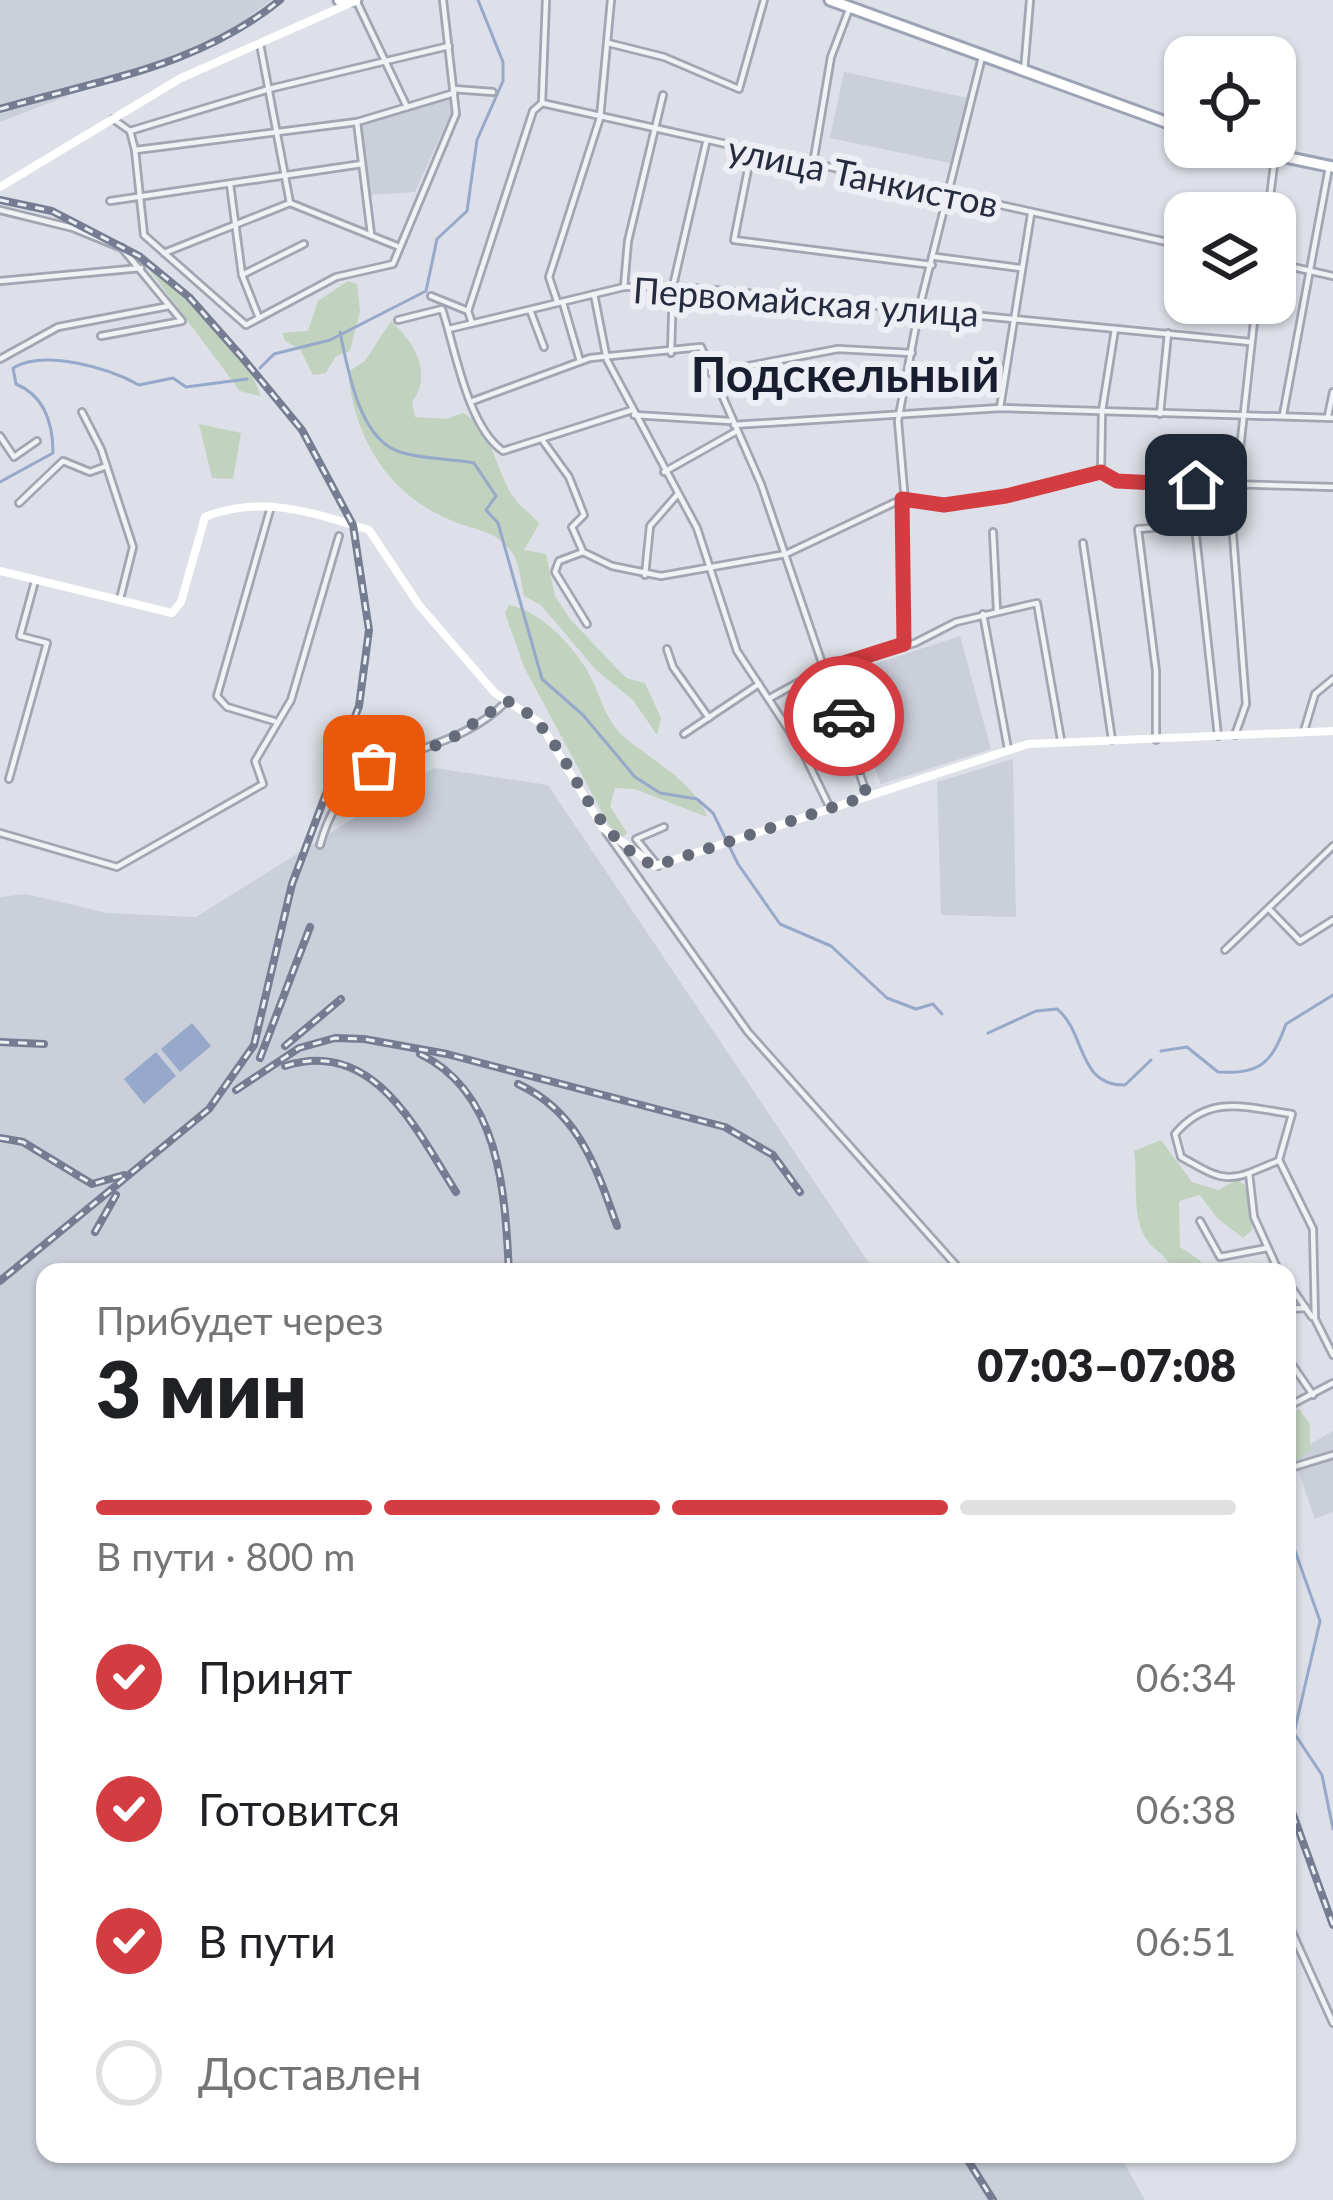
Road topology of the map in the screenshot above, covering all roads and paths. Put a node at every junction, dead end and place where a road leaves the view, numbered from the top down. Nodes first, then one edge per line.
1 (335, 0) edge
2 (356, 0) edge
3 (443, 0) edge
4 (546, 0) edge
5 (611, 0) edge
6 (764, 0) edge
7 (830, 0) edge
8 (1030, 0) edge
9 (850, 7) junction
10 (311, 20) junction
11 (608, 43) junction
12 (260, 44) junction
13 (449, 46) junction
14 (982, 57) junction
15 (381, 63) junction
16 (1024, 73) junction
17 (269, 89) junction
18 (454, 91) junction
19 (493, 92) dead end
20 (663, 95) dead end
21 (542, 103) junction
22 (406, 107) junction
23 (112, 118) junction
24 (601, 118) junction
25 (357, 122) junction
26 (1164, 122) edge
27 (130, 131) junction
28 (277, 131) junction
29 (656, 132) junction
30 (706, 143) junction
31 (135, 151) junction
32 (752, 152) junction
33 (1296, 161) edge
34 (362, 164) junction
35 (813, 164) junction
36 (1331, 167) edge
37 (285, 176) junction
38 (230, 184) junction
39 (0, 188) edge
40 (139, 195) junction
41 (951, 195) junction
42 (110, 201) dead end
43 (290, 203) junction
44 (0, 210) edge
45 (1031, 214) junction
46 (233, 228) junction
47 (371, 235) junction
48 (1164, 242) edge
49 (304, 244) dead end
50 (398, 247) junction
51 (164, 253) junction
52 (936, 257) junction
53 (932, 265) junction
54 (141, 268) junction
55 (1022, 268) junction
56 (1296, 268) edge
57 (1310, 271) junction
58 (242, 274) junction
59 (1333, 276) edge
60 (0, 281) edge
61 (548, 282) junction
62 (673, 286) junction
63 (624, 287) junction
64 (594, 294) junction
65 (430, 296) dead end
66 (560, 302) junction
67 (168, 307) junction
68 (539, 308) junction
69 (919, 309) junction
70 (468, 310) junction
71 (530, 310) junction
72 (1013, 317) junction
73 (259, 318) junction
74 (398, 320) dead end
75 (472, 323) junction
76 (1253, 324) edge
77 (158, 326) junction
78 (1116, 327) junction
79 (448, 328) junction
80 (1168, 333) junction
81 (101, 336) dead end
82 (1250, 342) junction
83 (544, 347) dead end
84 (671, 352) junction
85 (912, 352) junction
86 (606, 356) junction
87 (0, 359) edge
88 (580, 361) junction
89 (711, 373) junction
90 (1333, 392) edge
91 (472, 401) junction
92 (1000, 407) junction
93 (1102, 411) junction
94 (82, 412) dead end
95 (633, 413) junction
96 (899, 414) junction
97 (1160, 414) junction
98 (1283, 415) junction
99 (1240, 416) junction
100 (1330, 418) edge
101 (732, 426) junction
102 (0, 436) edge
103 (37, 441) dead end
104 (543, 441) junction
105 (104, 467) junction
106 (664, 472) junction
107 (1101, 472) junction
108 (1236, 487) junction
109 (1333, 488) edge
110 (677, 495) junction
111 (902, 499) junction
112 (19, 503) dead end
113 (271, 504) junction
114 (1232, 522) junction
115 (1195, 526) junction
116 (993, 532) dead end
117 (339, 536) dead end
118 (1083, 543) dead end
119 (583, 552) junction
120 (786, 554) junction
121 (712, 566) junction
122 (0, 571) edge
123 (645, 574) junction
124 (35, 581) junction
125 (118, 603) junction
126 (998, 610) junction
127 (983, 614) junction
128 (587, 624) dead end
129 (904, 644) junction
130 (667, 649) dead end
131 (828, 668) junction
132 (1333, 679) edge
133 (759, 684) junction
134 (770, 698) junction
135 (507, 701) junction
136 (710, 718) junction
137 (277, 721) junction
138 (848, 727) junction
139 (1304, 730) junction
140 (1333, 730) edge
141 (684, 734) dead end
142 (1235, 735) junction
143 (1218, 736) junction
144 (1112, 740) junction
145 (1156, 740) junction
146 (1061, 741) junction
147 (1008, 749) junction
148 (802, 750) junction
149 (9, 779) dead end
150 (867, 796) junction
151 (830, 808) junction
152 (664, 826) dead end
153 (603, 828) junction
154 (0, 833) edge
155 (320, 845) dead end
156 (1333, 846) edge
157 (658, 866) junction
158 (1270, 910) junction
159 (1333, 920) edge
160 (1225, 950) dead end
161 (1279, 1160) junction
162 (1249, 1173) junction
163 (1200, 1221) dead end
164 (1267, 1249) junction
165 (954, 1263) edge
166 (1274, 1263) edge
167 (1296, 1294) edge
168 (1306, 1308) junction
169 (1296, 1309) edge
170 (1316, 1322) junction
171 (1333, 1355) edge
172 (1296, 1370) edge
173 (1333, 1383) edge
174 (1313, 1395) junction
175 (1296, 1403) edge
176 (1333, 1455) edge
177 (1296, 1465) edge
178 (1296, 1941) edge
179 (1333, 2023) edge

1 - 2 main road
1 - 10 street
2 - 10 street
2 - 15 street
3 - 13 street
4 - 21 street
5 - 11 street
6 - 11 street
7 - 9 main road
8 - 16 street
9 - 14 main road
9 - 35 street
10 - 12 street
11 - 24 street
12 - 17 street
12 - 23 street
13 - 15 street
13 - 18 street
14 - 16 main road
14 - 41 street
15 - 17 street
15 - 22 street
16 - 26 main road
17 - 27 street
17 - 28 street
18 - 19 street
18 - 22 street
18 - 50 street
20 - 29 street
21 - 24 street, улица Танкистов
21 - 70 street
22 - 25 street
23 - 27 street
23 - 39 street
24 - 29 street, улица Танкистов
24 - 61 street
25 - 28 street
25 - 34 street
27 - 31 street
28 - 31 street
28 - 37 street
29 - 30 street, улица Танкистов
29 - 63 street
30 - 32 street, улица Танкистов
30 - 62 street
31 - 40 street
32 - 35 street, улица Танкистов
32 - 53 street
33 - 36 main road
34 - 37 street
34 - 47 street
35 - 41 street, улица Танкистов
36 - 57 street
37 - 38 street
37 - 43 street
38 - 40 street
38 - 46 street
40 - 42 street
40 - 51 street
41 - 45 street, улица Танкистов
41 - 52 street
43 - 46 street
43 - 47 street
44 - 54 street
45 - 48 street, улица Танкистов
45 - 55 street
46 - 51 street
46 - 58 street
47 - 50 street
49 - 58 street
50 - 73 street
51 - 73 street
52 - 53 street
52 - 55 street
53 - 69 street
54 - 60 street
54 - 67 street
55 - 72 street
56 - 57 street
57 - 59 street
57 - 98 street
58 - 73 street
61 - 66 street
61 - 68 street
62 - 63 street, Первомайская улица
62 - 69 street, Первомайская улица
62 - 84 street
63 - 64 street, Первомайская улица
64 - 66 street, Первомайская улица
64 - 86 street
65 - 70 street
66 - 68 street, Первомайская улица
66 - 88 street
67 - 77 street
67 - 77 street
67 - 87 street
68 - 71 street, Первомайская улица
69 - 72 street, Первомайская улица
69 - 85 street
70 - 75 street
71 - 75 street, Первомайская улица
71 - 83 street
72 - 78 street, Первомайская улица
72 - 92 street
74 - 79 street
75 - 79 street, Первомайская улица
76 - 82 street
77 - 81 street
78 - 80 street, Первомайская улица
78 - 93 street
79 - 91 street
80 - 82 street, Первомайская улица
80 - 97 street
82 - 99 street
84 - 86 street
84 - 89 street
85 - 89 street
85 - 96 street
86 - 88 street
86 - 95 street
88 - 91 street
89 - 101 street
90 - 100 street
91 - 104 street
92 - 93 street
92 - 96 street
93 - 97 street
93 - 107 street
94 - 105 street
95 - 101 street
95 - 104 street
95 - 106 street
96 - 101 street
96 - 111 street
97 - 99 street
98 - 99 street
98 - 100 street
99 - 108 street
101 - 106 street
101 - 120 street
102 - 103 street
104 - 119 street
105 - 112 street
105 - 125 street
106 - 110 street
107 - 108 street
107 - 111 street
108 - 109 street
108 - 114 street
110 - 121 street
110 - 123 street
111 - 120 street
111 - 129 street
113 - 125 street
113 - 135 street
113 - 137 street
114 - 115 street
114 - 142 street
115 - 143 street
115 - 145 street
116 - 126 street
117 - 137 street
118 - 144 street
119 - 123 street
119 - 128 street
120 - 121 street
120 - 131 street
121 - 123 street
121 - 133 street
122 - 124 street
124 - 125 street
124 - 149 street
126 - 127 street
126 - 146 street
127 - 129 street
127 - 147 street
129 - 131 street
130 - 136 street
131 - 134 street
131 - 138 street
132 - 139 street
133 - 134 street
133 - 136 street
134 - 148 street
135 - 153 street
135 - 155 street
136 - 141 street
137 - 154 street
138 - 148 street
138 - 150 street
139 - 140 street
139 - 142 street
142 - 143 street
143 - 145 street
144 - 145 street
144 - 146 street
146 - 147 street
147 - 150 street
148 - 151 street
150 - 151 street
151 - 157 street
152 - 157 street
153 - 157 street
153 - 165 street
156 - 158 street
158 - 159 street
158 - 160 street
161 - 162 street
161 - 162 street
161 - 170 street
162 - 164 street
163 - 164 street
164 - 166 street
167 - 168 street
168 - 169 street
168 - 170 street
170 - 171 street
172 - 174 street
173 - 174 street
174 - 175 street
176 - 177 street
178 - 179 street

